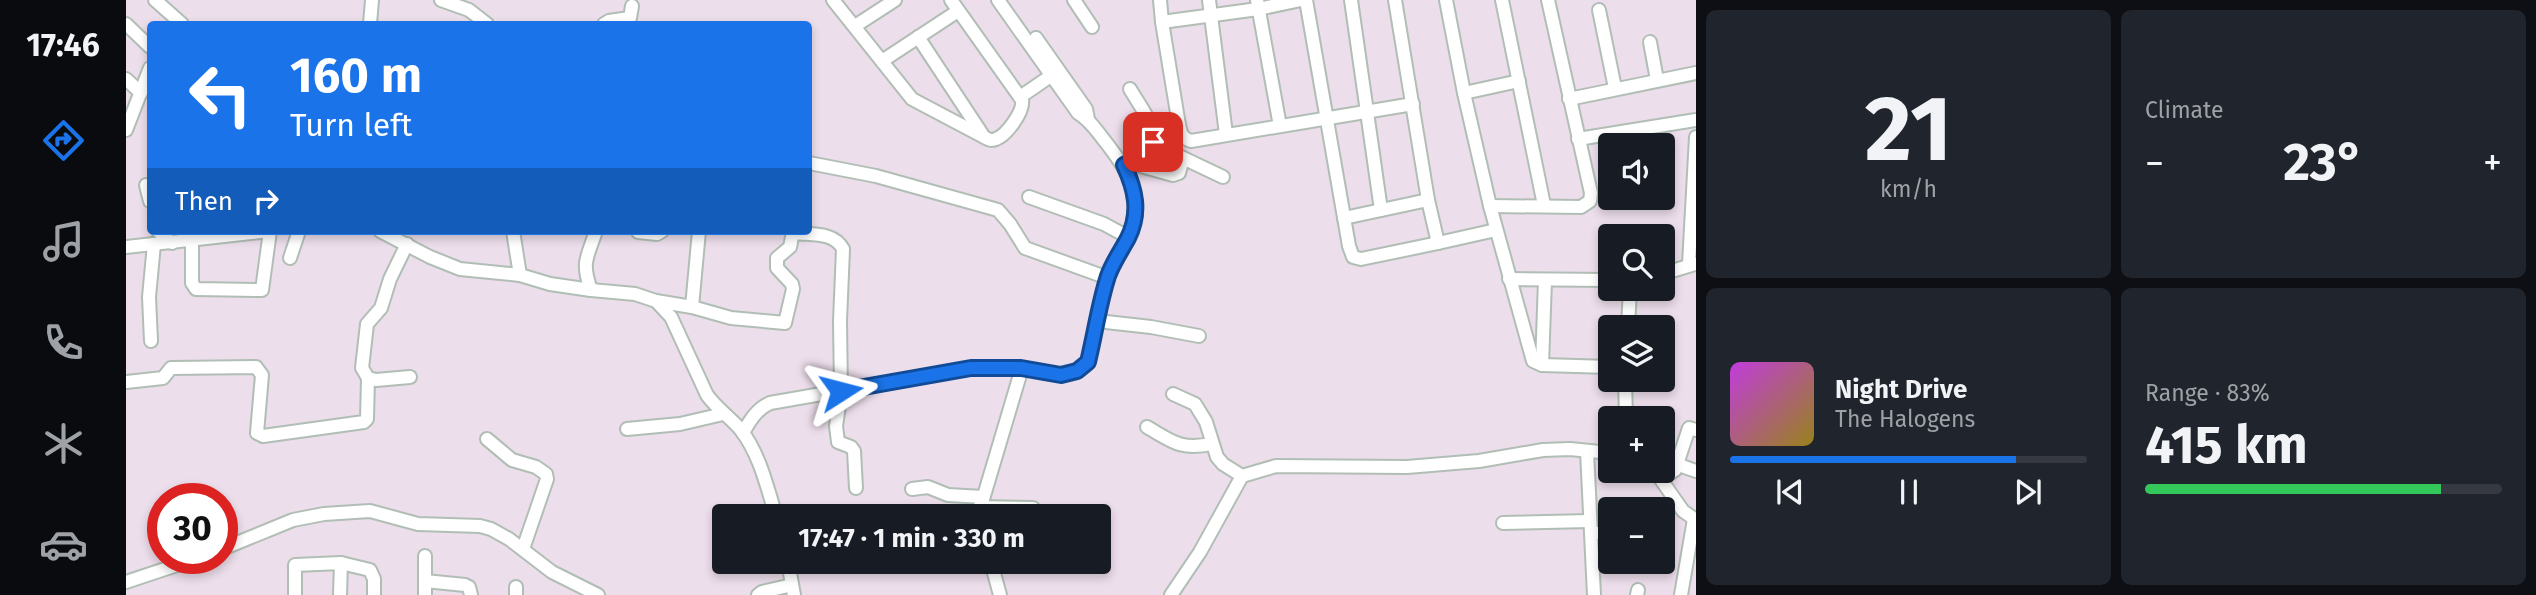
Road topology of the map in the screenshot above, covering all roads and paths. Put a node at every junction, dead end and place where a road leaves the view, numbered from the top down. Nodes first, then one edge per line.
1 (155, 0) edge
2 (372, 0) edge
3 (443, 0) edge
4 (833, 0) edge
5 (895, 0) edge
6 (998, 0) edge
7 (1008, 0) edge
8 (1074, 0) edge
9 (1160, 0) edge
10 (1209, 0) edge
11 (1303, 0) edge
12 (1351, 0) edge
13 (1395, 0) edge
14 (1446, 0) edge
15 (1503, 0) edge
16 (1548, 0) edge
17 (1257, 4) edge
18 (955, 6) edge
19 (1600, 10) dead end
20 (631, 16) edge
21 (1210, 16) junction
22 (169, 20) edge
23 (370, 21) edge
24 (483, 21) edge
25 (609, 21) edge
26 (1162, 22) junction
27 (126, 24) edge
28 (855, 26) junction
29 (1092, 27) dead end
30 (918, 37) junction
31 (1650, 41) dead end
32 (147, 44) edge
33 (882, 61) junction
34 (1055, 73) junction
35 (1696, 73) edge
36 (147, 76) edge
37 (126, 79) edge
38 (1657, 80) junction
39 (1519, 81) junction
40 (1615, 88) junction
41 (1130, 89) dead end
42 (141, 93) junction
43 (1464, 93) junction
44 (1020, 97) junction
45 (1569, 99) junction
46 (1413, 104) junction
47 (1366, 114) junction
48 (1327, 119) junction
49 (1696, 120) edge
50 (1179, 125) junction
51 (1280, 126) junction
52 (1153, 128) junction
53 (126, 130) edge
54 (1627, 131) joint
55 (1226, 134) junction
56 (985, 137) junction
57 (1696, 137) edge
58 (1578, 139) junction
59 (1153, 142) junction
60 (1183, 158) junction
61 (812, 164) edge
62 (1127, 164) junction
63 (1695, 168) edge
64 (1223, 177) dead end
65 (146, 185) dead end
66 (147, 189) edge
67 (1029, 197) dead end
68 (1428, 200) junction
69 (1544, 205) junction
70 (1490, 206) junction
71 (1381, 210) junction
72 (1344, 218) junction
73 (1496, 230) junction
74 (812, 234) edge
75 (163, 235) edge
76 (239, 235) edge
77 (269, 235) edge
78 (298, 235) edge
79 (388, 235) edge
80 (514, 235) edge
81 (594, 235) edge
82 (699, 235) edge
83 (794, 235) edge
84 (1128, 237) junction
85 (192, 241) junction
86 (172, 243) junction
87 (1438, 243) junction
88 (155, 244) junction
89 (407, 244) junction
90 (126, 247) edge
91 (290, 258) dead end
92 (1692, 264) edge
93 (1675, 270) edge
94 (520, 275) junction
95 (1108, 278) junction
96 (1509, 279) junction
97 (1545, 280) junction
98 (1598, 280) edge
99 (591, 290) junction
100 (656, 301) junction
101 (692, 307) junction
102 (1097, 321) junction
103 (1199, 336) dead end
104 (151, 341) dead end
105 (1542, 365) junction
106 (1598, 367) edge
107 (1021, 368) junction
108 (411, 377) dead end
109 (368, 378) junction
110 (126, 382) edge
111 (841, 391) junction
112 (1173, 394) dead end
113 (723, 414) junction
114 (1147, 427) dead end
115 (627, 429) dead end
116 (1696, 430) edge
117 (743, 432) junction
118 (487, 439) dead end
119 (1212, 444) junction
120 (1587, 451) junction
121 (1598, 452) edge
122 (1676, 464) junction
123 (1675, 470) edge
124 (1696, 471) edge
125 (1242, 476) junction
126 (1664, 483) edge
127 (856, 488) dead end
128 (912, 489) dead end
129 (772, 504) edge
130 (972, 504) edge
131 (981, 504) edge
132 (1503, 523) dead end
133 (1695, 525) edge
134 (1591, 527) junction
135 (1598, 529) edge
136 (238, 542) edge
137 (523, 549) junction
138 (425, 556) dead end
139 (341, 563) junction
140 (1690, 570) edge
141 (150, 574) edge
142 (994, 574) edge
143 (425, 581) junction
144 (126, 582) edge
145 (793, 590) edge
146 (295, 595) edge
147 (340, 595) edge
148 (374, 595) edge
149 (425, 595) edge
150 (471, 595) edge
151 (598, 595) edge
152 (758, 595) edge
153 (1000, 595) edge
154 (1171, 595) edge
155 (1594, 595) edge
156 (1681, 595) edge

1 - 22 street
2 - 23 street
3 - 24 street
4 - 28 street
5 - 28 street
6 - 34 street
7 - 34 street
8 - 29 street
9 - 26 street
10 - 21 street
11 - 17 street
11 - 48 street
12 - 47 street
13 - 46 street
14 - 43 street
15 - 39 street
16 - 45 street
17 - 21 street
17 - 51 street
18 - 30 street
18 - 44 street
19 - 40 street
20 - 25 street
21 - 26 street
21 - 55 street
26 - 50 street
27 - 32 street
28 - 33 street
30 - 33 street
30 - 56 street
31 - 38 street
33 - 56 street
34 - 44 street
34 - 62 street
35 - 38 street
36 - 42 street
37 - 42 street
38 - 40 street
39 - 43 street
39 - 69 street
40 - 45 street
41 - 52 street
42 - 53 street
43 - 70 street
44 - 56 street
45 - 58 street
46 - 47 street
46 - 68 street
47 - 48 street
47 - 71 street
48 - 51 street
48 - 72 street
49 - 54 street
50 - 52 street
50 - 55 street
51 - 55 street
52 - 59 street
54 - 58 street
57 - 63 street
58 - 69 street
59 - 60 street
59 - 62 street
60 - 62 street
60 - 64 street
61 - 95 street
62 - 84 street
63 - 92 street
65 - 66 street
67 - 84 street
68 - 71 street
68 - 87 street
69 - 70 street
70 - 73 street
71 - 72 street
72 - 87 street
73 - 87 street
73 - 96 street
74 - 111 street
75 - 86 street
76 - 85 street
77 - 85 street
78 - 91 street
79 - 89 street
80 - 94 street
81 - 99 street
82 - 101 street
83 - 101 street
84 - 95 street
85 - 86 street
86 - 88 street
88 - 90 street
88 - 104 street
89 - 94 street
89 - 109 street
92 - 93 street
94 - 99 street
95 - 102 street
96 - 97 street
96 - 105 street
97 - 98 street
97 - 105 street
99 - 100 street
100 - 101 street
100 - 113 street
102 - 103 street
102 - 107 street
105 - 106 street
107 - 111 street
107 - 131 street
108 - 109 street
109 - 110 street
111 - 117 street
111 - 127 street
112 - 119 street
113 - 115 street
113 - 117 street
114 - 119 street
116 - 122 street
117 - 129 street
118 - 137 street
119 - 125 street
120 - 121 street
120 - 125 street
120 - 134 street
122 - 123 street
122 - 124 street
125 - 154 street
126 - 133 street
128 - 130 street
132 - 134 street
133 - 140 street
134 - 135 street
134 - 155 street
136 - 137 street
137 - 151 street
138 - 143 street
139 - 146 street
139 - 147 street
139 - 148 street
140 - 156 street
141 - 144 street
142 - 153 street
143 - 149 street
143 - 150 street
145 - 152 street

